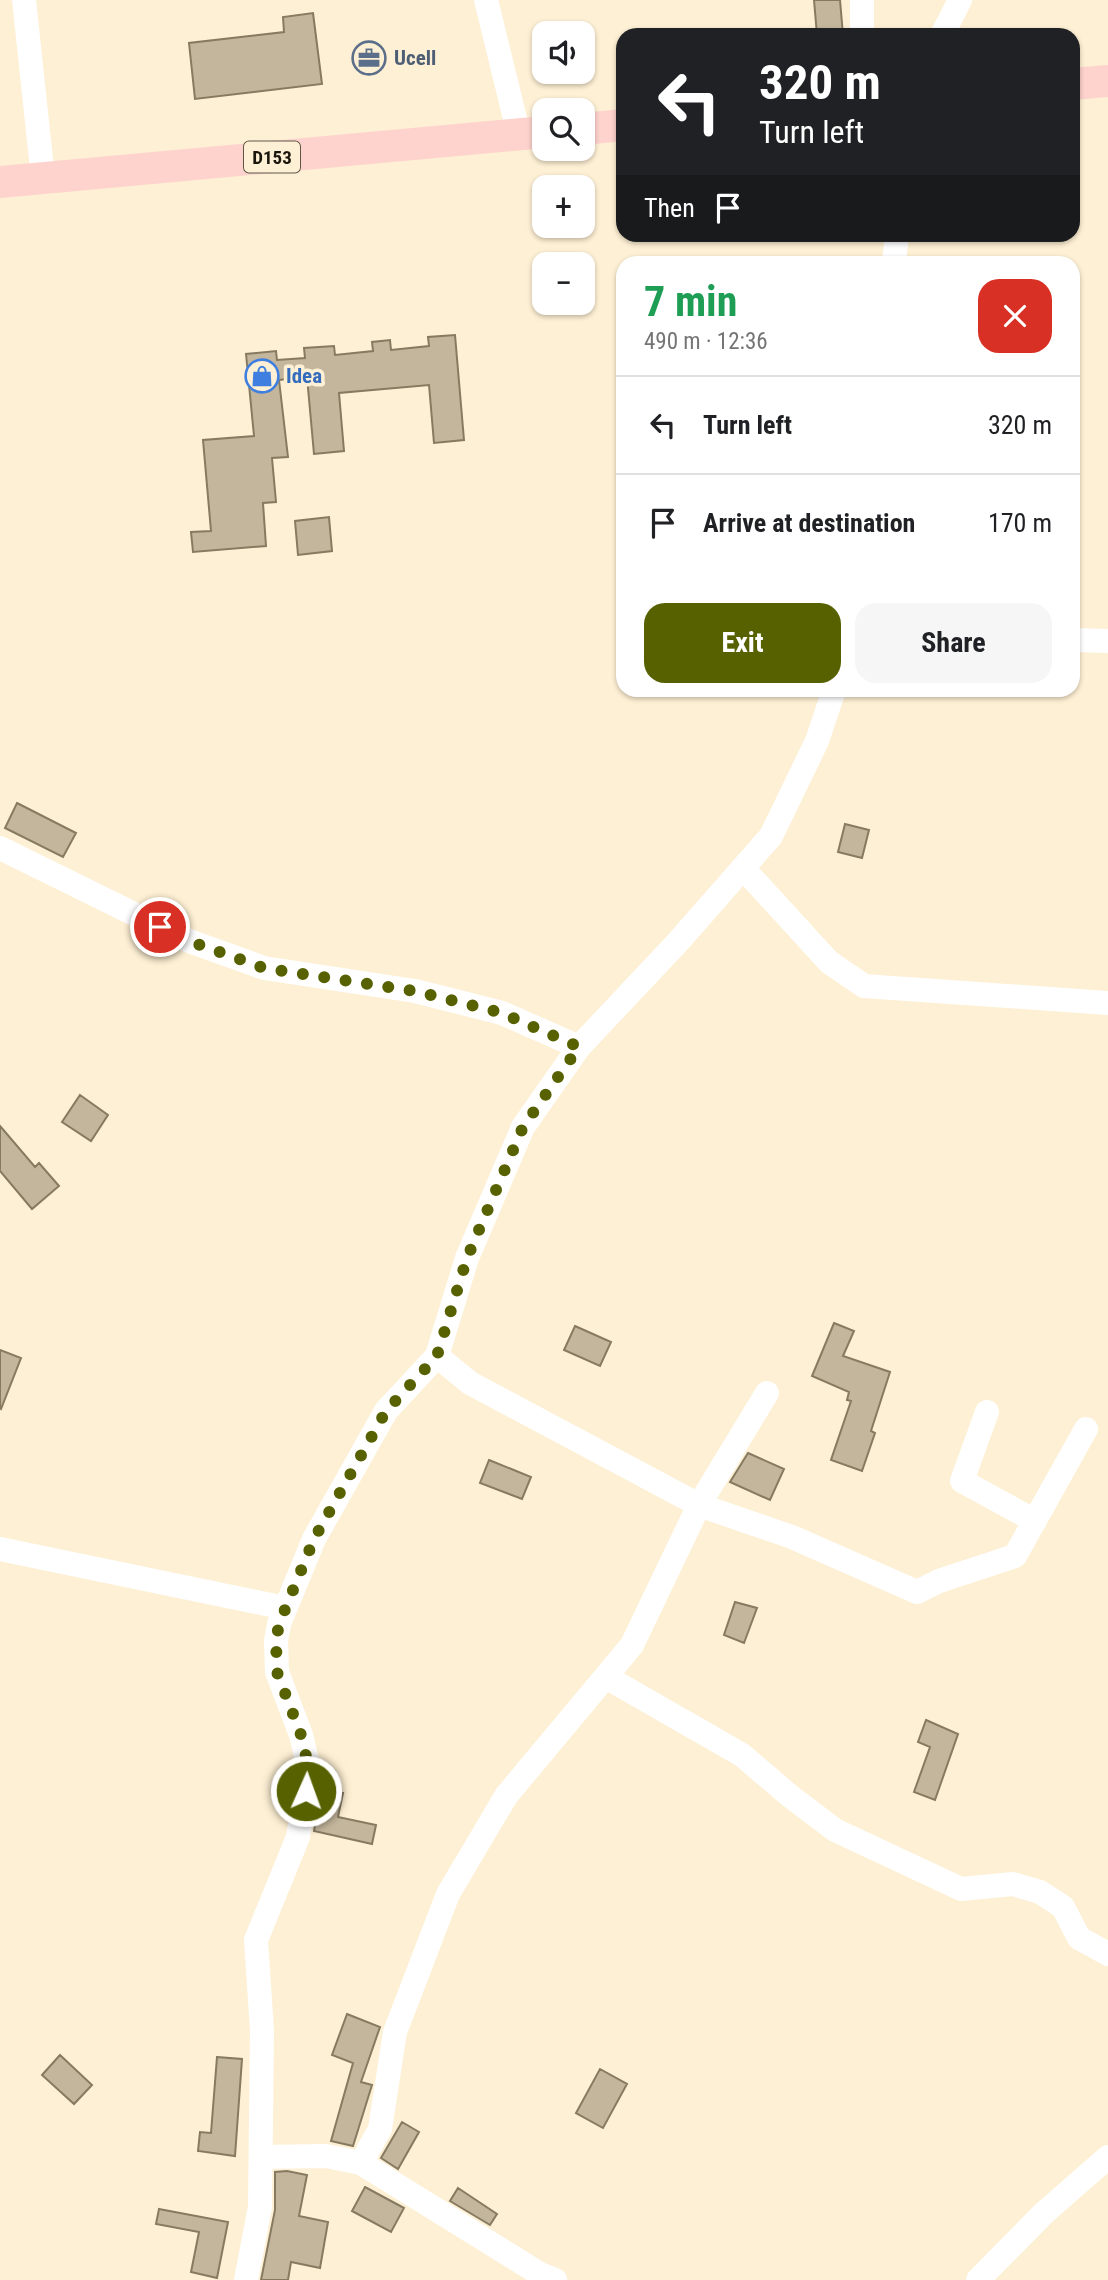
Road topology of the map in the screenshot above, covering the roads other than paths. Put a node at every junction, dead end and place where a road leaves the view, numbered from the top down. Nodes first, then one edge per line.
1 (24, 0) edge
2 (486, 0) edge
3 (862, 0) edge
4 (960, 0) edge
5 (862, 28) edge
6 (946, 28) edge
7 (1108, 81) edge
8 (1080, 83) edge
9 (616, 126) edge
10 (595, 128) edge
11 (532, 134) edge
12 (43, 178) junction
13 (0, 182) edge
14 (1080, 640) edge
15 (1108, 641) edge
16 (832, 697) edge
17 (0, 848) edge
18 (743, 868) junction
19 (1108, 1003) edge
20 (579, 1047) junction
21 (437, 1356) junction
22 (767, 1393) dead end
23 (987, 1412) dead end
24 (1086, 1429) dead end
25 (699, 1505) junction
26 (1035, 1521) junction
27 (0, 1549) edge
28 (285, 1608) junction
29 (606, 1677) junction
30 (1108, 1954) edge
31 (261, 2157) junction
32 (1108, 2157) edge
33 (361, 2163) junction
34 (246, 2280) edge
35 (555, 2280) edge
36 (978, 2280) edge

1 - 12 street
2 - 11 street
3 - 5 street
4 - 6 street
7 - 8 main road
9 - 10 main road
11 - 12 main road, D153
12 - 13 main road, D153
14 - 15 street
16 - 18 street
17 - 20 street
18 - 19 street
18 - 20 street
20 - 21 street
21 - 25 street
21 - 28 street
22 - 25 street
23 - 26 street
24 - 26 street
25 - 26 street
25 - 29 street
27 - 28 street
28 - 31 street
29 - 30 street
29 - 33 street
31 - 33 street
31 - 34 street
32 - 36 street
33 - 35 street

